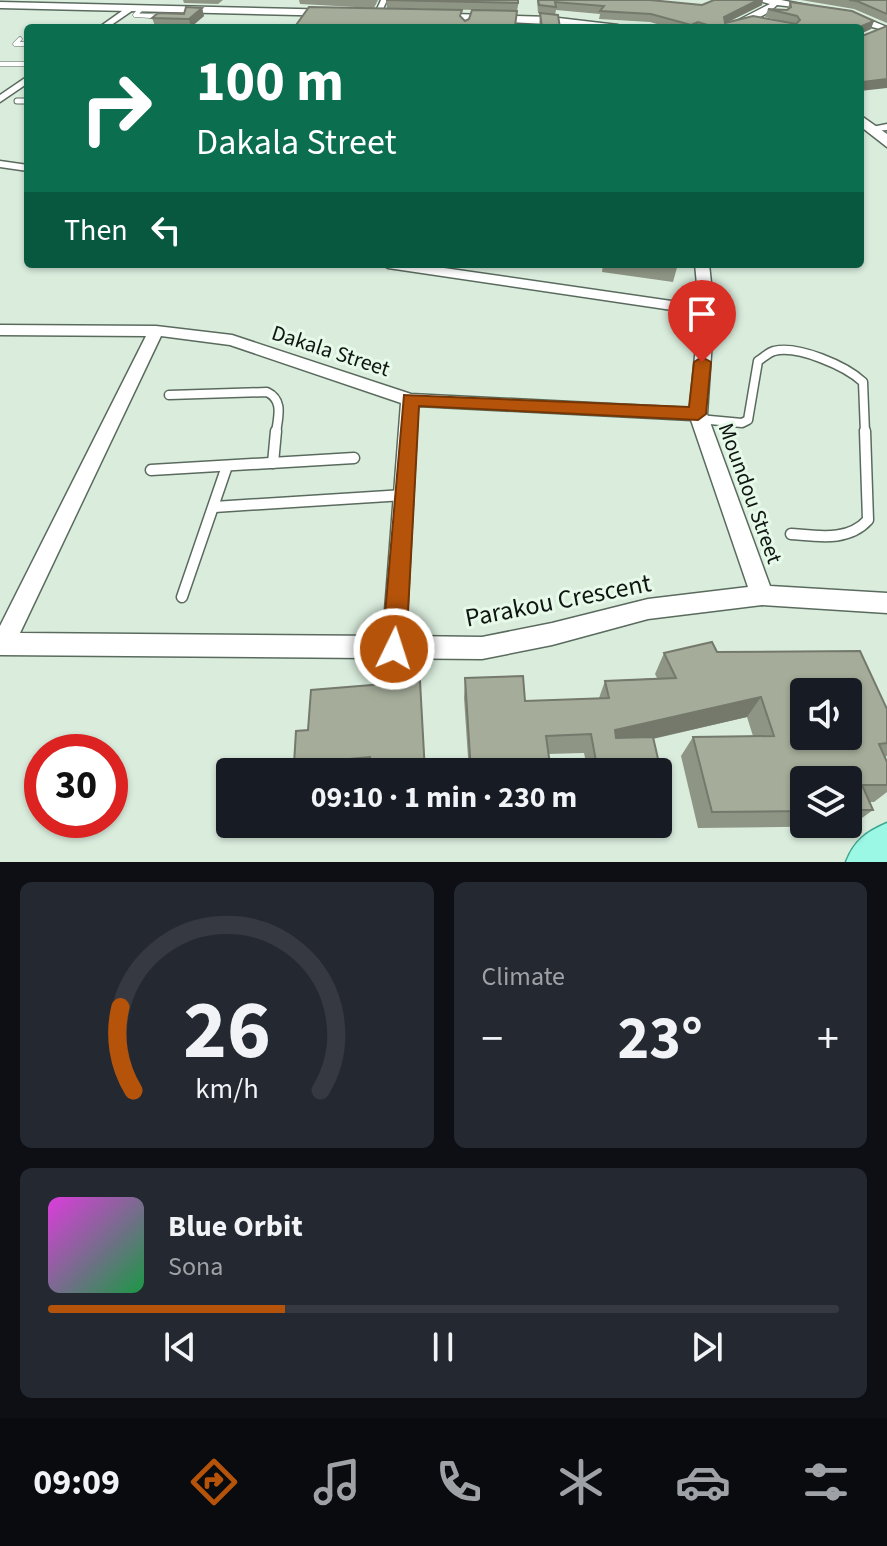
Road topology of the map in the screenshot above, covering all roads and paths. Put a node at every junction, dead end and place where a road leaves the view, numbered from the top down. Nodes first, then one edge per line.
1 (384, 0) edge
2 (759, 0) edge
3 (47, 5) edge
4 (13, 6) edge
5 (774, 6) edge
6 (136, 8) edge
7 (825, 9) edge
8 (846, 12) edge
9 (348, 13) edge
10 (362, 13) edge
11 (407, 14) edge
12 (376, 15) junction
13 (392, 15) edge
14 (422, 17) edge
15 (173, 18) edge
16 (748, 19) junction
17 (763, 22) edge
18 (466, 23) edge
19 (109, 24) edge
20 (491, 24) edge
21 (582, 24) edge
22 (736, 24) edge
23 (886, 28) edge
24 (873, 34) edge
25 (20, 39) dead end
26 (24, 44) edge
27 (0, 64) edge
28 (24, 64) edge
29 (24, 83) edge
30 (0, 99) edge
31 (17, 101) dead end
32 (24, 101) edge
33 (877, 125) edge
34 (887, 142) edge
35 (0, 164) edge
36 (24, 167) edge
37 (702, 268) edge
38 (458, 269) edge
39 (707, 311) junction
40 (0, 330) edge
41 (156, 331) junction
42 (169, 395) dead end
43 (410, 400) junction
44 (698, 416) junction
45 (354, 458) dead end
46 (273, 463) junction
47 (227, 466) junction
48 (151, 470) dead end
49 (404, 495) junction
50 (214, 507) junction
51 (791, 534) dead end
52 (762, 595) junction
53 (182, 597) dead end
54 (887, 603) edge
55 (1, 644) edge
56 (394, 649) junction
57 (887, 847) edge
58 (870, 862) edge

1 - 12 street
2 - 5 street
3 - 4 street
3 - 6 street
5 - 7 street
5 - 16 street
6 - 9 street
6 - 12 street
6 - 15 lane
6 - 19 street
8 - 23 street
10 - 12 street
11 - 21 street
12 - 13 street
14 - 18 street
16 - 17 lane
16 - 22 street
18 - 20 street
23 - 24 street
25 - 26 lane
27 - 28 lane
29 - 30 street
31 - 32 lane
33 - 34 street
35 - 36 street
37 - 39 street, Moundou Street
38 - 39 street
39 - 44 street, Moundou Street
40 - 41 street, Dakala Street
41 - 43 street, Dakala Street
41 - 55 street
42 - 46 lane
43 - 44 street, Dakala Street
43 - 49 street
44 - 51 lane
44 - 52 street, Moundou Street
45 - 46 lane
46 - 47 lane
47 - 48 lane
47 - 50 lane
49 - 50 lane
49 - 56 street
50 - 53 lane
52 - 54 street, Parakou Crescent
52 - 56 street, Parakou Crescent
55 - 56 street, Parakou Crescent
57 - 58 main road

